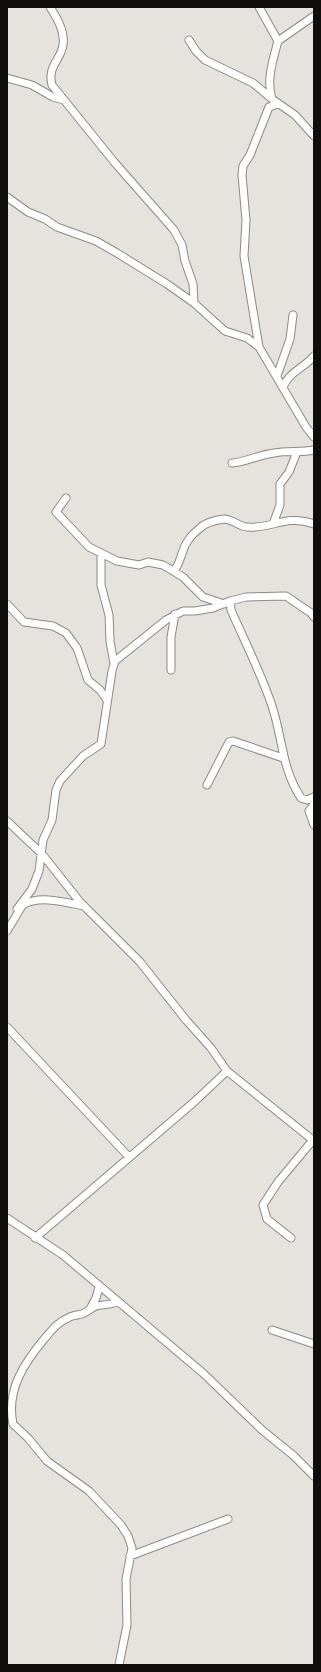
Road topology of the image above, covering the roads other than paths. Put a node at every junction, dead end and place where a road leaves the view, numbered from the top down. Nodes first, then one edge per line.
1 (50, 7) edge
2 (259, 7) edge
3 (314, 16) edge
4 (189, 40) dead end
5 (278, 41) junction
6 (7, 78) edge
7 (272, 99) junction
8 (64, 100) junction
9 (278, 104) junction
10 (269, 107) junction
11 (314, 136) edge
12 (7, 196) edge
13 (194, 303) junction
14 (293, 315) dead end
15 (259, 347) junction
16 (314, 356) edge
17 (277, 376) junction
18 (283, 387) junction
19 (314, 437) edge
20 (314, 450) edge
21 (297, 452) junction
22 (232, 463) dead end
23 (66, 498) dead end
24 (273, 524) junction
25 (314, 524) edge
26 (101, 553) junction
27 (174, 570) junction
28 (227, 603) junction
29 (7, 604) edge
30 (175, 614) junction
31 (314, 617) edge
32 (114, 664) junction
33 (171, 670) dead end
34 (107, 700) junction
35 (284, 758) junction
36 (207, 785) dead end
37 (314, 797) edge
38 (314, 804) edge
39 (7, 821) edge
40 (314, 825) edge
41 (42, 854) junction
42 (22, 905) junction
43 (84, 906) junction
44 (7, 931) edge
45 (7, 1027) edge
46 (227, 1071) junction
47 (313, 1140) edge
48 (129, 1157) junction
49 (7, 1218) edge
50 (35, 1238) junction
51 (291, 1238) dead end
52 (99, 1286) junction
53 (117, 1302) junction
54 (89, 1311) junction
55 (272, 1330) dead end
56 (314, 1344) edge
57 (314, 1476) edge
58 (228, 1519) dead end
59 (130, 1556) junction
60 (119, 1665) edge

1 - 8 street
2 - 5 street
3 - 5 street
4 - 7 street
5 - 7 street
6 - 8 street
7 - 9 street
7 - 10 street
8 - 13 street
9 - 10 street
9 - 11 street
10 - 15 street
12 - 13 street
13 - 15 street
14 - 17 street
15 - 17 street
16 - 18 street
17 - 18 street
18 - 19 street
20 - 21 street
21 - 22 street
21 - 24 street
23 - 26 street
24 - 25 street
24 - 27 street
26 - 27 street
26 - 32 street
27 - 28 street
28 - 30 street
28 - 31 street
28 - 35 street
29 - 34 street
30 - 32 street
30 - 33 street
32 - 34 street
34 - 41 street
35 - 36 street
35 - 37 street
38 - 40 street
39 - 41 street
41 - 42 street
41 - 43 street
42 - 43 street
42 - 44 street
43 - 46 street
45 - 48 street
46 - 47 street
46 - 48 street
47 - 51 street
48 - 50 street
49 - 50 street
50 - 52 street
52 - 53 street
52 - 54 street
53 - 54 street
53 - 57 street
54 - 59 street
55 - 56 street
58 - 59 street
59 - 60 street

